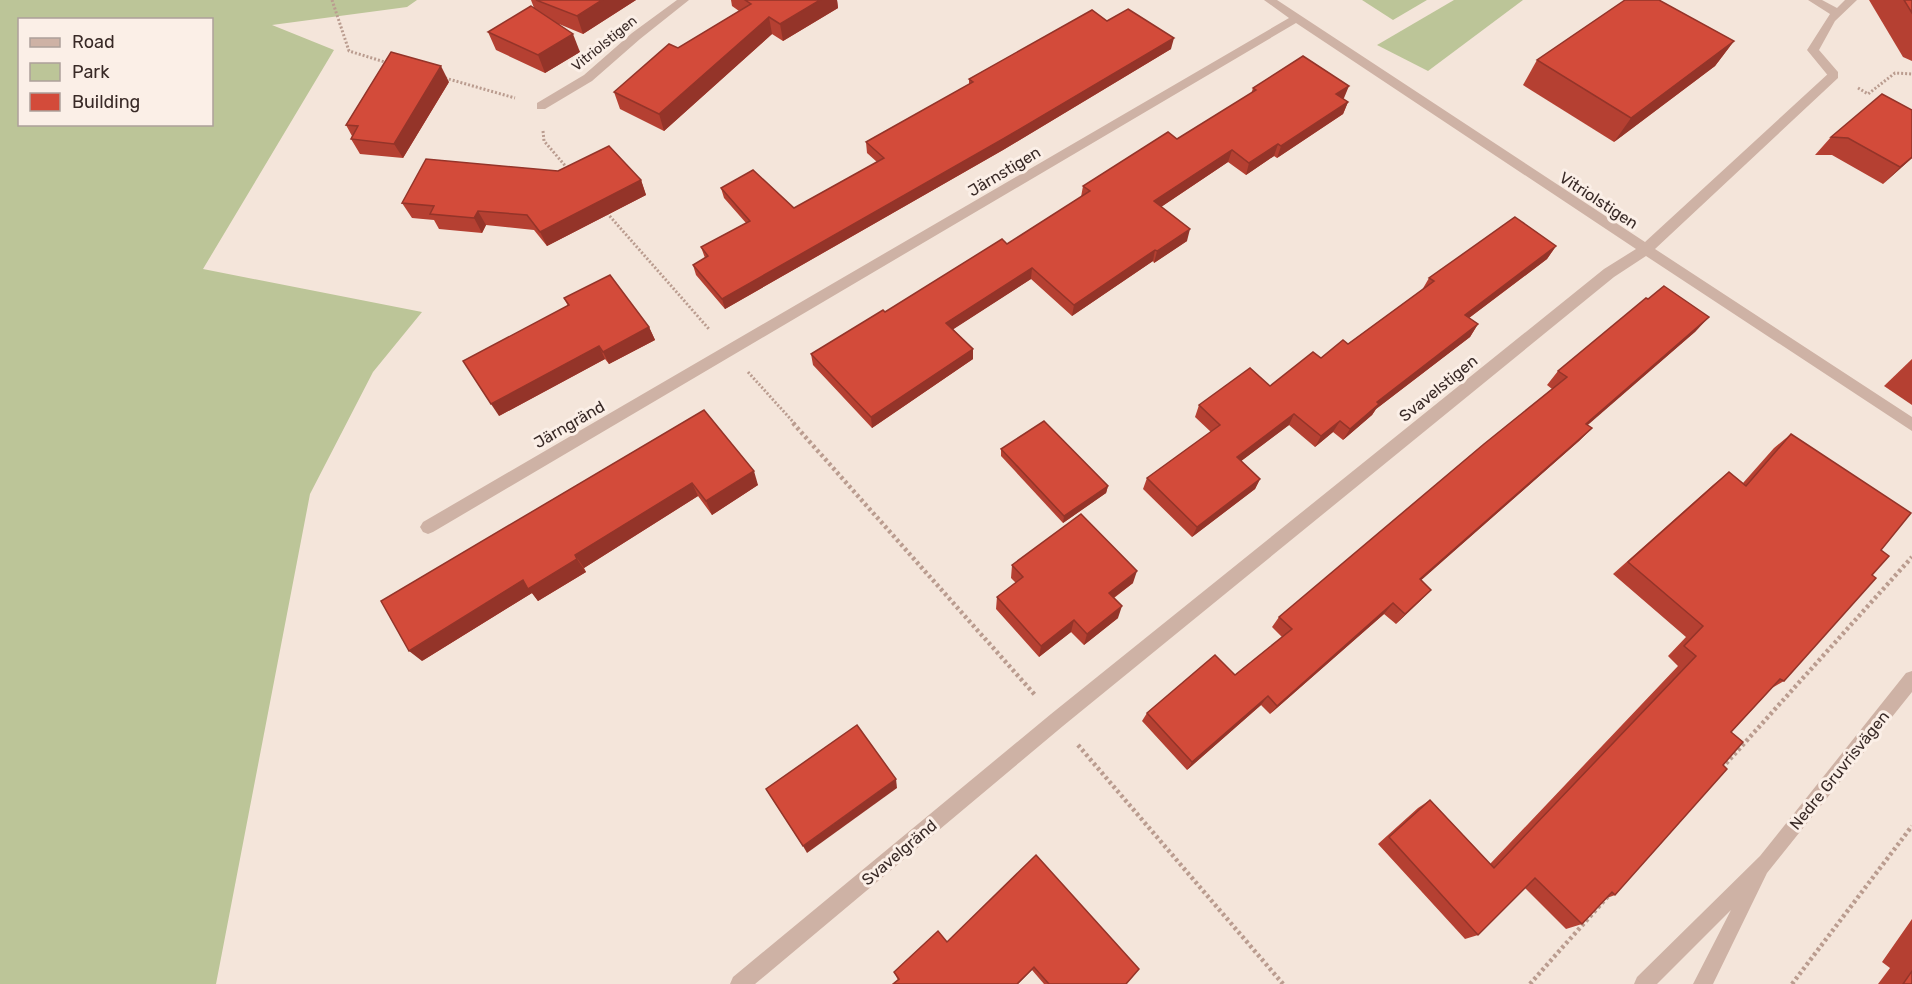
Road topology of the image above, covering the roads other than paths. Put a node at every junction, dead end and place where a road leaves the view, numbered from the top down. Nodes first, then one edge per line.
1 (684, 0) edge
2 (1269, 0) edge
3 (1813, 0) edge
4 (1852, 0) edge
5 (1838, 13) junction
6 (1296, 19) junction
7 (541, 106) road end
8 (1646, 250) junction
9 (729, 352) joint
10 (1912, 425) edge
11 (428, 527) dead end
12 (1912, 679) edge
13 (1057, 720) joint
14 (1766, 862) junction
15 (740, 984) edge
16 (1644, 984) edge
17 (1703, 984) edge

1 - 7 street, Vitriolstigen
2 - 6 street, Vitriolstigen
3 - 5 street
4 - 5 street
5 - 8 street, Svavelstigen
6 - 8 street, Vitriolstigen
6 - 9 street, Järnstigen
8 - 10 street, Vitriolstigen
8 - 13 street, Svavelstigen
9 - 11 street, Järngränd
12 - 14 street, Nedre Gruvrisvägen
13 - 15 street, Svavelgränd
14 - 16 street, Nedre Gruvrisvägen
14 - 17 street, Nedre Gruvrisvägen

